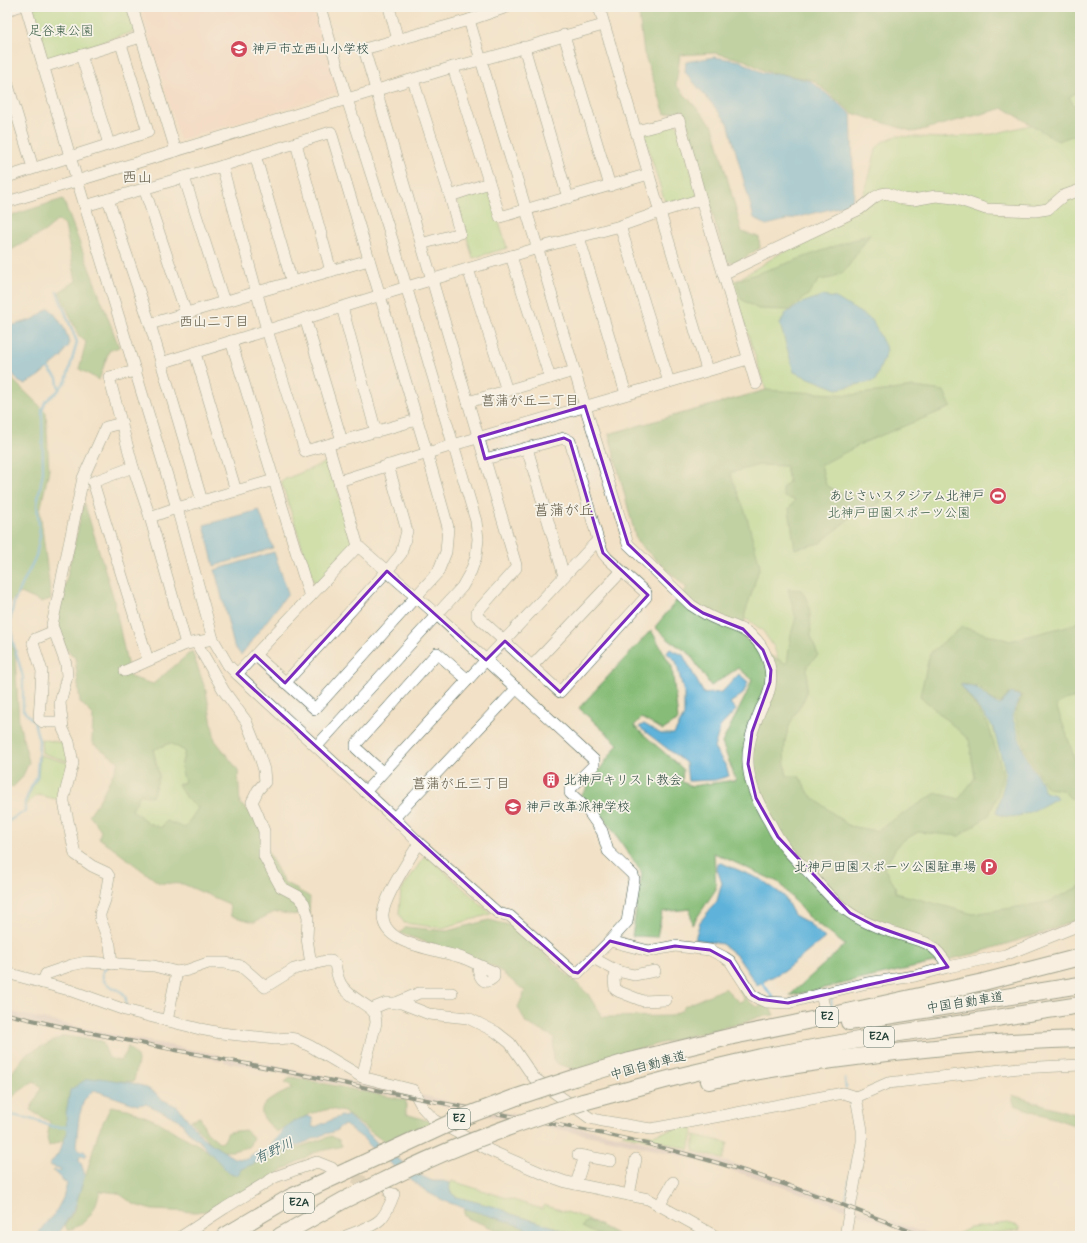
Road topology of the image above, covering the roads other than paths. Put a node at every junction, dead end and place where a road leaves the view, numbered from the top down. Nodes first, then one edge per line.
1 (17, 7) edge
2 (26, 7) edge
3 (132, 7) edge
4 (320, 7) edge
5 (389, 7) edge
6 (504, 7) edge
7 (599, 7) edge
8 (7, 10) edge
9 (469, 20) junction
10 (604, 25) junction
11 (564, 35) junction
12 (141, 37) junction
13 (398, 40) junction
14 (121, 44) junction
15 (524, 48) junction
16 (81, 55) junction
17 (481, 60) junction
18 (43, 67) junction
19 (453, 68) junction
20 (413, 80) junction
21 (7, 82) edge
22 (376, 91) junction
23 (347, 99) junction
24 (636, 131) junction
25 (296, 143) junction
26 (109, 144) junction
27 (176, 151) junction
28 (255, 155) junction
29 (70, 157) junction
30 (222, 166) junction
31 (33, 168) junction
32 (649, 174) junction
33 (7, 177) edge
34 (184, 177) junction
35 (77, 180) junction
36 (489, 183) junction
37 (610, 186) junction
38 (144, 188) junction
39 (1080, 190) edge
40 (450, 196) junction
41 (568, 198) junction
42 (108, 199) junction
43 (701, 199) junction
44 (7, 202) edge
45 (85, 206) junction
46 (526, 210) junction
47 (660, 212) junction
48 (620, 226) junction
49 (579, 237) junction
50 (421, 244) junction
51 (538, 248) junction
52 (511, 256) junction
53 (369, 260) junction
54 (468, 269) junction
55 (331, 270) junction
56 (723, 274) junction
57 (432, 280) junction
58 (292, 282) junction
59 (407, 287) junction
60 (257, 292) junction
61 (379, 296) junction
62 (224, 302) junction
63 (342, 307) junction
64 (186, 313) junction
65 (305, 318) junction
66 (150, 324) junction
67 (267, 330) junction
68 (231, 342) junction
69 (195, 353) junction
70 (748, 359) junction
71 (161, 363) junction
72 (708, 370) junction
73 (136, 371) junction
74 (574, 371) junction
75 (550, 378) junction
76 (669, 382) junction
77 (756, 384) dead end
78 (507, 391) junction
79 (626, 394) junction
80 (468, 402) junction
81 (585, 406) junction
82 (417, 420) junction
83 (122, 423) junction
84 (376, 432) junction
85 (479, 438) junction
86 (342, 441) junction
87 (328, 445) junction
88 (454, 445) junction
89 (527, 448) junction
90 (427, 453) junction
91 (485, 460) junction
92 (388, 465) junction
93 (134, 467) junction
94 (274, 480) junction
95 (339, 481) junction
96 (236, 491) junction
97 (202, 501) junction
98 (177, 508) junction
99 (150, 517) junction
100 (598, 540) junction
101 (358, 546) junction
102 (387, 571) junction
103 (621, 572) junction
104 (564, 576) junction
105 (310, 597) junction
106 (416, 597) junction
107 (437, 615) junction
108 (54, 631) junction
109 (213, 639) junction
110 (505, 641) junction
111 (191, 643) junction
112 (255, 655) junction
113 (148, 660) junction
114 (486, 660) junction
115 (532, 666) junction
116 (125, 671) dead end
117 (237, 674) junction
118 (468, 680) junction
119 (285, 683) junction
120 (517, 688) junction
121 (62, 722) junction
122 (317, 746) junction
123 (382, 772) junction
124 (365, 792) junction
125 (394, 818) junction
126 (419, 843) junction
127 (1080, 925) edge
128 (610, 941) junction
129 (1080, 957) edge
130 (593, 958) junction
131 (112, 964) junction
132 (313, 964) junction
133 (478, 965) dead end
134 (948, 967) junction
135 (617, 971) junction
136 (655, 971) dead end
137 (177, 972) junction
138 (7, 973) edge
139 (42, 983) junction
140 (1080, 985) edge
141 (452, 993) dead end
142 (822, 994) junction
143 (666, 1000) dead end
144 (396, 1003) junction
145 (1080, 1005) edge
146 (371, 1009) junction
147 (825, 1011) dead end
148 (167, 1021) junction
149 (1080, 1039) edge
150 (987, 1043) junction
151 (1080, 1050) edge
152 (1080, 1065) edge
153 (362, 1077) junction
154 (575, 1081) junction
155 (856, 1097) junction
156 (585, 1106) junction
157 (636, 1159) dead end
158 (611, 1160) dead end
159 (332, 1168) tunnel mouth
160 (353, 1171) junction
161 (673, 1182) dead end
162 (576, 1184) junction
163 (385, 1187) junction
164 (629, 1195) junction
165 (659, 1206) junction
166 (190, 1234) edge
167 (225, 1236) edge
168 (244, 1236) edge
169 (280, 1236) edge
170 (294, 1236) edge
171 (346, 1236) edge
172 (715, 1236) edge
173 (845, 1236) edge

1 - 8 street
2 - 18 street
3 - 12 street
4 - 23 street
5 - 13 street
6 - 9 street
7 - 10 street
9 - 13 street
9 - 17 street
10 - 11 street
10 - 24 street
11 - 15 street
11 - 37 street
12 - 14 street
12 - 27 street
13 - 22 street
14 - 16 street
14 - 26 street
15 - 17 street
15 - 41 street
16 - 18 street
16 - 26 street
17 - 19 street
17 - 46 street
18 - 29 street
19 - 20 street
19 - 36 street
20 - 22 street
20 - 40 street
21 - 31 street
22 - 23 street
22 - 50 street
23 - 27 street
23 - 59 street
24 - 32 street
24 - 43 street
25 - 28 street
25 - 53 street
25 - 55 street
26 - 29 street
27 - 35 street
28 - 30 street
28 - 58 street
29 - 31 street
29 - 35 street
30 - 34 street
30 - 60 street
31 - 33 street
32 - 37 street
32 - 47 street
34 - 38 street
34 - 62 street
35 - 44 street
35 - 45 street
36 - 40 street
36 - 46 street
37 - 41 street
38 - 42 street
38 - 64 street
39 - 56 street
40 - 50 street
41 - 46 street
42 - 45 street
42 - 66 street
43 - 47 street
43 - 56 street
45 - 73 street
46 - 51 street
47 - 48 street
47 - 72 street
48 - 49 street
48 - 76 street
49 - 51 street
49 - 79 street
50 - 57 street
51 - 52 street
51 - 74 street
52 - 54 street
52 - 75 street
53 - 55 street
53 - 61 street
54 - 57 street
54 - 78 street
55 - 58 street
56 - 70 street
57 - 59 street
57 - 80 street
58 - 60 street
59 - 61 street
59 - 88 street
60 - 62 street
60 - 67 street
61 - 63 street
61 - 82 street
62 - 64 street
63 - 65 street
63 - 84 street
64 - 66 street
65 - 67 street
65 - 86 street
66 - 71 street
67 - 68 street
67 - 87 street
68 - 69 street
68 - 94 street
69 - 71 street
69 - 96 street
70 - 72 street
70 - 77 street
71 - 97 street
72 - 76 street
73 - 83 street
73 - 98 street
74 - 75 street
74 - 81 street
75 - 78 street
76 - 79 street
78 - 80 street
79 - 81 street
80 - 85 street
81 - 85 street
81 - 134 street
82 - 84 street
82 - 90 street
83 - 93 street
83 - 108 street
84 - 86 street
85 - 88 street
85 - 91 street
86 - 87 street
87 - 95 street
88 - 90 street
88 - 107 street
89 - 91 street
89 - 100 street
89 - 104 street
90 - 92 street
90 - 106 street
91 - 110 street
92 - 95 street
92 - 102 street
93 - 99 street
93 - 113 street
94 - 96 street
94 - 105 street
95 - 101 street
96 - 97 street
97 - 98 street
98 - 99 street
98 - 109 street
99 - 111 street
100 - 103 street
100 - 104 street
101 - 102 street
101 - 105 street
102 - 106 street
102 - 119 street
103 - 115 street
103 - 115 street
104 - 110 street
105 - 112 street
106 - 107 street
106 - 119 street
107 - 114 street
107 - 122 street
108 - 121 street
108 - 121 street
109 - 111 street
109 - 117 street
110 - 114 street
110 - 115 street
111 - 113 street
111 - 132 street
112 - 117 street
112 - 119 street
113 - 116 street
114 - 118 street
114 - 120 street
117 - 122 street
118 - 123 street
118 - 123 street
120 - 125 street
120 - 128 street
121 - 131 street
122 - 124 street
123 - 124 street
124 - 125 street
125 - 126 street
126 - 130 street
126 - 133 street
127 - 134 street
128 - 130 street
128 - 142 street
129 - 154 highway, E2
130 - 135 street
131 - 137 street
131 - 139 street
132 - 137 street
132 - 146 street
134 - 142 street
135 - 136 street
135 - 143 street
137 - 148 street
138 - 139 street
139 - 148 street
140 - 154 highway, 中国自動車道 / E2A
141 - 144 street
142 - 147 street
144 - 146 street
144 - 155 street
145 - 156 highway, 中国自動車道 / E2A
146 - 153 street
148 - 153 street
149 - 150 highway
150 - 151 highway
150 - 156 highway
152 - 155 street
153 - 162 street
154 - 160 highway, 中国自動車道 / E2A
155 - 173 street
156 - 163 highway, 中国自動車道 / E2A, bridge
157 - 164 street
158 - 162 street
159 - 166 street
160 - 167 highway
160 - 168 highway, 中国自動車道 / E2A
161 - 165 street
162 - 164 street
163 - 169 highway, 中国自動車道 / E2A
163 - 170 highway
163 - 171 street
164 - 165 street
165 - 172 street

